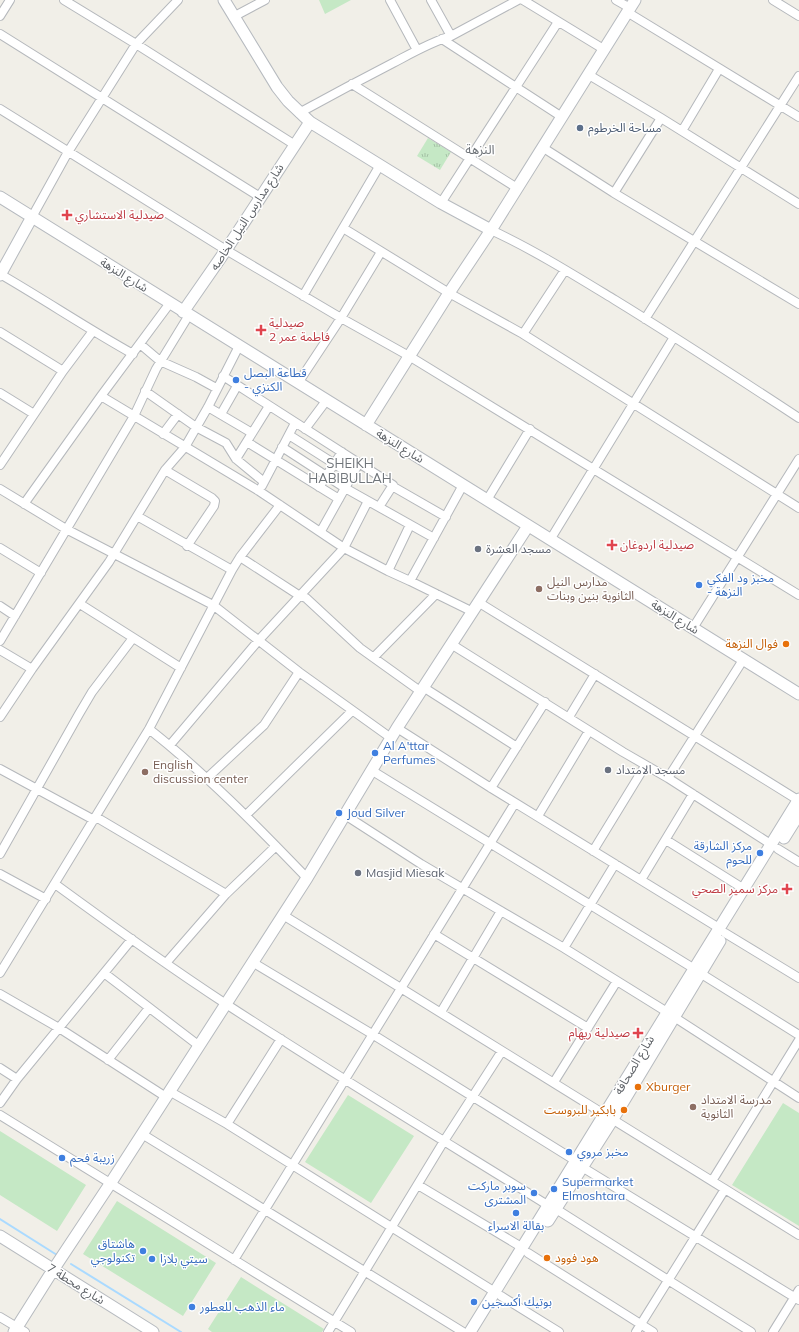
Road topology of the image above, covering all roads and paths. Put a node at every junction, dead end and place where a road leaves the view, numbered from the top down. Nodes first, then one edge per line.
1 (10, 0) edge
2 (64, 0) edge
3 (178, 0) edge
4 (224, 0) edge
5 (265, 0) edge
6 (390, 0) edge
7 (441, 0) edge
8 (518, 0) edge
9 (523, 0) edge
10 (616, 0) edge
11 (773, 0) edge
12 (432, 3) edge
13 (631, 7) edge
14 (0, 16) edge
15 (799, 16) edge
16 (234, 17) junction
17 (558, 22) junction
18 (0, 34) edge
19 (452, 36) junction
20 (442, 39) junction
21 (136, 44) junction
22 (417, 50) junction
23 (605, 50) junction
24 (719, 69) junction
25 (589, 75) junction
26 (799, 76) edge
27 (352, 84) junction
28 (516, 88) junction
29 (102, 99) junction
30 (780, 106) junction
31 (0, 109) edge
32 (299, 113) junction
33 (562, 117) junction
34 (799, 117) edge
35 (661, 118) junction
36 (310, 122) junction
37 (682, 131) junction
38 (295, 145) junction
39 (542, 147) junction
40 (68, 152) junction
41 (470, 159) junction
42 (380, 166) junction
43 (741, 168) junction
44 (517, 188) junction
45 (614, 193) junction
46 (260, 197) junction
47 (0, 198) edge
48 (441, 203) junction
49 (799, 204) edge
50 (32, 217) junction
51 (343, 228) junction
52 (491, 230) junction
53 (695, 241) junction
54 (226, 250) junction
55 (381, 252) junction
56 (565, 270) junction
57 (0, 274) edge
58 (449, 293) junction
59 (303, 296) junction
60 (170, 303) junction
61 (799, 304) edge
62 (186, 313) junction
63 (341, 318) junction
64 (645, 319) junction
65 (93, 331) junction
66 (0, 332) edge
67 (523, 334) junction
68 (674, 336) junction
69 (140, 344) junction
70 (238, 346) junction
71 (133, 354) junction
72 (409, 356) junction
73 (160, 361) junction
74 (63, 371) junction
75 (223, 376) junction
76 (298, 383) junction
77 (237, 386) junction
78 (216, 388) junction
79 (146, 391) junction
80 (0, 393) edge
81 (101, 396) junction
82 (326, 400) junction
83 (633, 404) junction
84 (269, 406) junction
85 (208, 407) junction
86 (34, 414) junction
87 (178, 414) junction
88 (221, 414) junction
89 (134, 416) junction
90 (799, 418) edge
91 (295, 423) junction
92 (366, 425) junction
93 (196, 427) junction
94 (305, 429) junction
95 (530, 429) junction
96 (252, 433) junction
97 (163, 434) junction
98 (288, 435) junction
99 (246, 442) junction
100 (185, 447) junction
101 (282, 447) junction
102 (342, 452) junction
103 (236, 459) junction
104 (276, 460) junction
105 (799, 460) edge
106 (334, 464) junction
107 (359, 464) junction
108 (0, 465) edge
109 (594, 468) junction
110 (165, 470) junction
111 (352, 475) junction
112 (326, 476) junction
113 (264, 482) junction
114 (392, 486) junction
115 (463, 486) junction
116 (319, 487) junction
117 (345, 488) junction
118 (0, 489) edge
119 (259, 491) junction
120 (777, 495) junction
121 (339, 499) junction
122 (487, 500) junction
123 (368, 501) junction
124 (24, 504) junction
125 (280, 505) junction
126 (379, 507) junction
127 (799, 508) edge
128 (137, 516) junction
129 (446, 517) junction
130 (410, 525) junction
131 (528, 526) junction
132 (66, 529) junction
133 (321, 532) junction
134 (434, 538) junction
135 (550, 540) junction
136 (187, 546) junction
137 (344, 548) junction
138 (0, 549) edge
139 (113, 554) junction
140 (240, 557) junction
141 (738, 557) junction
142 (232, 570) junction
143 (388, 571) junction
144 (41, 573) junction
145 (410, 581) junction
146 (436, 594) junction
147 (799, 595) edge
148 (300, 596) junction
149 (478, 602) junction
150 (80, 604) junction
151 (213, 605) junction
152 (0, 606) edge
153 (471, 611) junction
154 (15, 616) junction
155 (692, 628) junction
156 (133, 638) junction
157 (258, 641) junction
158 (0, 642) edge
159 (451, 644) junction
160 (0, 650) edge
161 (374, 658) junction
162 (743, 660) junction
163 (180, 668) junction
164 (32, 669) junction
165 (299, 672) junction
166 (595, 674) junction
167 (421, 689) junction
168 (799, 694) edge
169 (545, 702) junction
170 (352, 711) junction
171 (0, 717) edge
172 (568, 717) junction
173 (397, 728) junction
174 (149, 729) junction
175 (589, 731) junction
176 (695, 735) junction
177 (390, 738) junction
178 (170, 745) junction
179 (517, 746) junction
180 (645, 766) junction
181 (0, 769) edge
182 (371, 770) junction
183 (668, 778) junction
184 (206, 779) junction
185 (38, 788) junction
186 (491, 788) junction
187 (693, 794) junction
188 (799, 799) edge
189 (514, 803) junction
190 (799, 814) edge
191 (246, 815) junction
192 (345, 815) junction
193 (538, 816) junction
194 (95, 818) junction
195 (666, 840) junction
196 (490, 844) junction
197 (276, 846) junction
198 (775, 847) junction
199 (593, 851) junction
200 (0, 854) edge
201 (799, 862) edge
202 (615, 864) junction
203 (0, 874) edge
204 (307, 878) junction
205 (641, 880) junction
206 (55, 884) junction
207 (462, 889) junction
208 (744, 889) junction
209 (226, 894) junction
210 (46, 899) junction
211 (590, 905) junction
212 (502, 912) junction
213 (283, 915) junction
214 (722, 930) junction
215 (434, 934) junction
216 (132, 939) junction
217 (564, 948) junction
218 (474, 957) junction
219 (252, 962) junction
220 (166, 963) junction
221 (697, 971) junction
222 (0, 973) edge
223 (104, 973) junction
224 (799, 978) edge
225 (617, 981) junction
226 (400, 988) junction
227 (0, 994) edge
228 (225, 1003) junction
229 (149, 1008) junction
230 (441, 1012) junction
231 (670, 1015) junction
232 (59, 1028) junction
233 (588, 1028) junction
234 (372, 1034) junction
235 (799, 1036) edge
236 (281, 1039) junction
237 (799, 1040) edge
238 (198, 1046) junction
239 (502, 1050) junction
240 (108, 1060) junction
241 (0, 1068) edge
242 (17, 1080) junction
243 (344, 1080) junction
244 (554, 1082) junction
245 (773, 1082) junction
246 (167, 1094) junction
247 (472, 1097) junction
248 (799, 1098) edge
249 (0, 1103) edge
250 (0, 1115) edge
251 (609, 1116) junction
252 (227, 1124) junction
253 (142, 1134) junction
254 (444, 1141) junction
255 (579, 1164) junction
256 (293, 1166) junction
257 (712, 1181) junction
258 (110, 1184) junction
259 (418, 1185) junction
260 (724, 1188) junction
261 (552, 1207) junction
262 (265, 1210) junction
263 (392, 1228) junction
264 (799, 1235) edge
265 (0, 1236) edge
266 (695, 1237) junction
267 (526, 1250) junction
268 (234, 1260) junction
269 (53, 1270) junction
270 (365, 1271) junction
271 (668, 1280) junction
272 (799, 1290) edge
273 (498, 1294) junction
274 (797, 1299) edge
275 (0, 1317) edge
276 (334, 1322) junction
277 (640, 1324) junction
278 (18, 1330) edge
279 (153, 1332) edge
280 (328, 1332) edge
281 (351, 1332) edge
282 (463, 1332) edge
283 (470, 1332) edge
284 (479, 1332) edge
285 (560, 1332) edge
286 (636, 1332) edge
287 (653, 1332) edge
288 (751, 1332) edge
289 (773, 1332) edge

1 - 14 street
2 - 21 street
3 - 21 street
4 - 16 street
5 - 16 street
6 - 22 street
7 - 12 street
8 - 19 street
9 - 17 street
10 - 13 street
11 - 15 street
12 - 19 street
13 - 23 street
13 - 24 street
16 - 32 street
17 - 23 street
17 - 28 street
18 - 29 street
19 - 20 street
20 - 22 street
20 - 28 street
21 - 29 street
21 - 38 street
22 - 27 street
23 - 25 street
24 - 30 street
24 - 37 street
25 - 33 street
25 - 35 street
26 - 30 street
27 - 32 street
27 - 41 street
28 - 33 street
28 - 41 street
29 - 40 street
29 - 46 street
30 - 34 street
30 - 43 street
31 - 40 street
32 - 36 street
33 - 39 street
35 - 37 street
35 - 45 street
36 - 38 street, شارع مدارس النيل الخاصه
36 - 42 street
37 - 43 street
38 - 46 street, شارع مدارس النيل الخاصه
39 - 44 street
39 - 45 street
40 - 50 street
40 - 54 street
41 - 44 street
41 - 48 street
42 - 48 street
42 - 51 street
43 - 49 street
43 - 53 street
44 - 52 street
45 - 53 street
46 - 54 street, شارع مدارس النيل الخاصه
47 - 50 street, شارع النزهة
48 - 52 street
50 - 57 street
50 - 60 street, شارع النزهة
51 - 55 street
51 - 59 street
52 - 56 street
52 - 58 street
53 - 61 street
53 - 64 street
54 - 59 street
54 - 62 street, شارع مدارس النيل الخاصه
55 - 58 street
55 - 63 street
56 - 64 street
56 - 67 street
57 - 65 street
58 - 67 street
58 - 72 street
59 - 63 street
60 - 62 street, شارع النزهة
60 - 69 street
62 - 70 street, شارع النزهة
62 - 73 street
63 - 72 street
63 - 76 street
64 - 68 street
65 - 71 street
65 - 74 street
66 - 74 street
67 - 83 street
68 - 83 street
68 - 90 street
69 - 71 street
69 - 73 street
70 - 75 street
70 - 76 street, شارع النزهة
71 - 81 street
72 - 92 street
72 - 95 street
73 - 78 street
73 - 79 street
74 - 86 street
75 - 77 street
75 - 78 street
76 - 82 street, شارع النزهة
77 - 84 street
77 - 88 street
78 - 85 street
79 - 87 street
79 - 89 street
80 - 86 street
81 - 89 street
81 - 124 street
82 - 92 street, شارع النزهة
82 - 94 street
83 - 109 street
83 - 120 street
84 - 91 street
84 - 96 street
85 - 88 street
85 - 93 street
86 - 108 street
87 - 93 street
87 - 97 street
88 - 96 street
89 - 97 street
89 - 132 street
91 - 94 street
91 - 98 street
92 - 115 street, شارع النزهة
93 - 100 street
93 - 103 street
94 - 102 street
95 - 109 street
95 - 122 street
96 - 99 street
97 - 100 street
98 - 101 street
98 - 106 street
99 - 103 street
99 - 104 street
100 - 110 street
100 - 119 street
101 - 104 street
101 - 112 street
102 - 106 street
102 - 107 street
103 - 113 street
104 - 113 street
104 - 116 street
105 - 120 street
106 - 111 street
106 - 112 street
107 - 111 street
107 - 114 street
109 - 135 street
109 - 141 street
110 - 128 street
110 - 136 street
111 - 117 street
112 - 116 street
112 - 117 street
113 - 119 street
114 - 126 street
114 - 129 street
115 - 122 street, شارع النزهة
115 - 129 street
116 - 121 street
117 - 121 street
117 - 123 street
118 - 124 street
119 - 125 street
120 - 127 street
120 - 141 street
121 - 133 street
122 - 131 street, شارع النزهة
123 - 126 street
123 - 137 street
124 - 132 street
125 - 133 street
125 - 140 street
126 - 130 street
128 - 136 street
128 - 139 street
129 - 134 street
130 - 134 street
130 - 143 street
131 - 135 street, شارع النزهة
131 - 149 street
132 - 139 street
132 - 144 street
133 - 137 street
134 - 145 street
135 - 155 street, شارع النزهة
136 - 142 street
137 - 143 street
137 - 148 street
138 - 144 street
139 - 150 street
139 - 151 street
140 - 142 street
140 - 148 street
141 - 147 street
141 - 155 street
142 - 151 street
143 - 145 street
144 - 154 street
145 - 146 street
146 - 153 street
146 - 161 street
148 - 157 street
148 - 161 street
149 - 153 street
149 - 166 street
150 - 156 street
150 - 164 street
151 - 157 street
151 - 163 street
152 - 154 street
153 - 159 street
154 - 158 street
155 - 162 street, شارع النزهة
156 - 163 street
156 - 185 street
157 - 165 street
157 - 178 street
159 - 167 street
159 - 169 street
160 - 164 street
161 - 167 street
162 - 168 street, شارع النزهة
162 - 176 street
163 - 174 street
164 - 171 street
165 - 170 street
165 - 184 street
166 - 172 street
166 - 176 street
167 - 173 street
167 - 179 street
169 - 172 street
169 - 179 street
170 - 177 street
170 - 191 street
172 - 175 street
173 - 177 street
173 - 186 street
174 - 178 street
174 - 194 street
175 - 180 street
175 - 193 street
176 - 183 street
176 - 188 street
177 - 182 street
178 - 184 street
179 - 186 street
180 - 183 street
180 - 199 street
181 - 185 street
182 - 192 street
182 - 196 street
183 - 187 street
184 - 191 street
185 - 194 street
185 - 200 street
186 - 189 street
187 - 195 street
187 - 198 street
188 - 198 street, شارع الصحافة
189 - 193 street
189 - 196 street
190 - 198 street, شارع الصحافة
191 - 197 street
192 - 204 street
192 - 207 street
193 - 199 street
194 - 206 street
194 - 209 street
195 - 205 street
195 - 208 street
196 - 207 street
196 - 211 street
197 - 204 street
197 - 209 street
198 - 201 street
198 - 208 street, شارع الصحافة
198 - 214 street, شارع الصحافة
199 - 202 street
202 - 205 street
202 - 211 street
203 - 210 street
204 - 213 street
205 - 214 street
206 - 210 street
206 - 216 street
207 - 212 street
207 - 215 street
208 - 214 street, شارع الصحافة
209 - 220 street
210 - 222 street
211 - 217 street
211 - 221 street
212 - 217 street
212 - 218 street
213 - 219 street
213 - 226 street
214 - 221 street, شارع الصحافة
214 - 224 street
215 - 218 street
215 - 226 street
216 - 220 street
216 - 223 street
217 - 225 street
218 - 230 street
218 - 233 street
219 - 228 street
219 - 234 street
220 - 228 street
221 - 231 street, شارع الصحافة
221 - 235 street
223 - 229 street
223 - 232 street
225 - 231 street
225 - 233 street
226 - 230 street
226 - 234 street
227 - 232 street
228 - 236 street
228 - 238 street
229 - 238 street
229 - 240 street
230 - 239 street
231 - 245 street
231 - 251 street, شارع الصحافة
232 - 240 street
232 - 242 street
233 - 244 street
234 - 243 street
234 - 247 street
236 - 243 street
236 - 252 street
237 - 245 street
238 - 246 street
239 - 244 street
239 - 247 street
240 - 246 street
241 - 242 street
242 - 249 street
243 - 254 street
243 - 256 street
244 - 251 street
245 - 248 street
245 - 257 street
246 - 252 street
246 - 253 street
247 - 254 street
247 - 255 street
250 - 258 street
251 - 255 street, شارع الصحافة
251 - 257 street
252 - 256 street
253 - 258 street
253 - 262 street
254 - 259 street
254 - 261 street
255 - 261 street, شارع الصحافة
255 - 266 street
256 - 262 street
256 - 263 street
257 - 260 street
258 - 268 street
258 - 269 street
259 - 263 street
259 - 267 street
260 - 264 street
260 - 266 street
261 - 267 street, شارع الصحافة
261 - 271 street
262 - 268 street
262 - 270 street
263 - 270 street
263 - 273 street
265 - 269 street, شارع محطة 7
266 - 271 street
266 - 274 street
267 - 273 street, شارع الصحافة
267 - 277 street
268 - 276 street
269 - 278 street
269 - 279 street, شارع محطة 7
270 - 276 street
270 - 282 street
271 - 277 street
271 - 288 street
272 - 274 street
273 - 283 street, شارع الصحافة
273 - 284 street, شارع الصحافة
273 - 285 street
274 - 289 street
275 - 278 street
276 - 280 street
276 - 281 street
277 - 286 street
277 - 287 street

